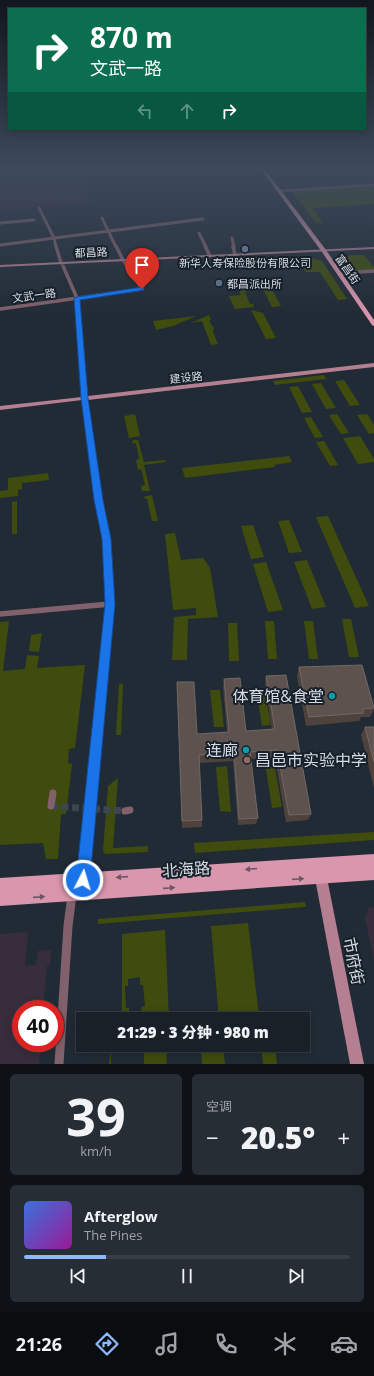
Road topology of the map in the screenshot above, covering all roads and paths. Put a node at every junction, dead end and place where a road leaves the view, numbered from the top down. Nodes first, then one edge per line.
1 (44, 218) edge
2 (102, 218) dead end
3 (302, 218) edge
4 (203, 219) dead end
5 (34, 220) dead end
6 (0, 222) edge
7 (109, 231) junction
8 (199, 233) dead end
9 (54, 238) junction
10 (232, 238) dead end
11 (0, 245) edge
12 (374, 250) edge
13 (327, 252) junction
14 (234, 255) junction
15 (210, 256) junction
16 (124, 262) junction
17 (62, 265) junction
18 (0, 267) edge
19 (374, 271) edge
20 (344, 273) junction
21 (77, 298) junction
22 (0, 309) edge
23 (374, 315) edge
24 (374, 324) edge
25 (80, 327) joint
26 (374, 365) edge
27 (85, 398) junction
28 (0, 408) edge
29 (110, 604) junction
30 (0, 614) edge
31 (53, 793) dead end
32 (51, 806) dead end
33 (374, 861) edge
34 (319, 871) junction
35 (374, 873) edge
36 (83, 880) junction
37 (0, 885) edge
38 (72, 894) junction
39 (0, 899) edge
40 (59, 1064) edge
41 (357, 1064) edge

1 - 9 street
2 - 7 street
3 - 13 main road, 富昌街
4 - 7 street
5 - 6 street
7 - 9 street
7 - 16 street
8 - 15 street
9 - 11 street
9 - 17 street
10 - 14 street
12 - 13 street, 都昌路
13 - 14 street, 都昌路
13 - 16 street
13 - 20 main road, 富昌街
13 - 24 main road, 富昌街
14 - 15 street, 都昌路
15 - 16 street, 都昌路
16 - 17 street
16 - 21 street, 文武一路
17 - 18 street
17 - 21 street
19 - 20 street
20 - 23 main road, 富昌街
21 - 22 street, 文武一路
21 - 25 street
25 - 27 street
26 - 27 street, 建设路
27 - 28 street, 建设路
27 - 29 street
29 - 30 street
29 - 36 street
31 - 32 street
33 - 34 main road, 北海路
34 - 35 main road, 北海路
34 -> 36 main road, 北海路
38 -> 34 main road, 北海路
34 - 41 street, 市府街
36 - 37 main road, 北海路
39 -> 38 main road, 北海路
38 - 40 street

